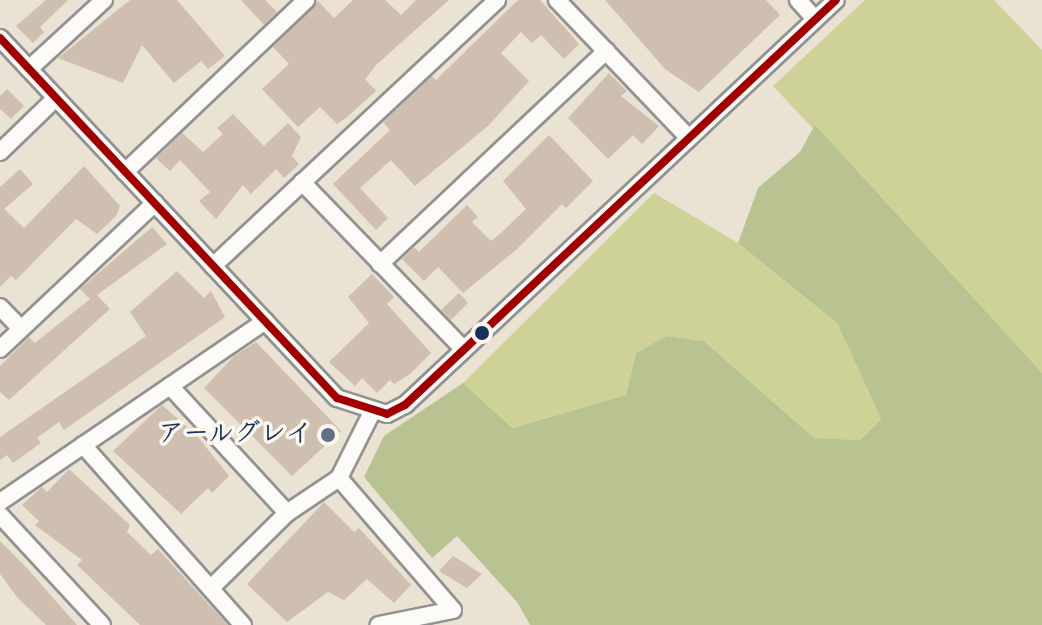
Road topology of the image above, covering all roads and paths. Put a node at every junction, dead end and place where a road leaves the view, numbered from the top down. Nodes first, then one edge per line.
1 (104, 0) edge
2 (306, 0) edge
3 (497, 0) edge
4 (557, 0) edge
5 (798, 0) edge
6 (836, 0) edge
7 (815, 19) junction
8 (0, 38) edge
9 (606, 51) junction
10 (29, 69) junction
11 (56, 98) junction
12 (689, 138) junction
13 (0, 152) edge
14 (125, 172) junction
15 (302, 182) junction
16 (155, 203) junction
17 (380, 264) junction
18 (213, 266) junction
19 (0, 307) edge
20 (265, 321) junction
21 (21, 329) junction
22 (0, 349) edge
23 (464, 350) junction
24 (170, 386) junction
25 (372, 412) junction
26 (83, 445) junction
27 (339, 478) junction
28 (0, 502) edge
29 (287, 513) junction
30 (0, 515) edge
31 (211, 588) junction
32 (102, 625) edge
33 (243, 625) edge
34 (379, 625) edge

1 - 10 street
2 - 14 street
3 - 15 street
4 - 9 street
5 - 7 street
6 - 7 street
7 - 12 street
8 - 10 street
9 - 12 street
9 - 17 street
10 - 11 street
11 - 13 street
11 - 14 street
12 - 23 street
14 - 16 street
15 - 17 street
15 - 18 street
16 - 18 street
16 - 21 street
17 - 23 street
18 - 20 street
19 - 21 street
20 - 24 street
20 - 25 street
21 - 22 street
23 - 25 street
24 - 26 street
24 - 29 street
25 - 27 street
26 - 28 street
26 - 31 street
27 - 29 street
27 - 34 street
29 - 31 street
30 - 32 street
31 - 33 street

